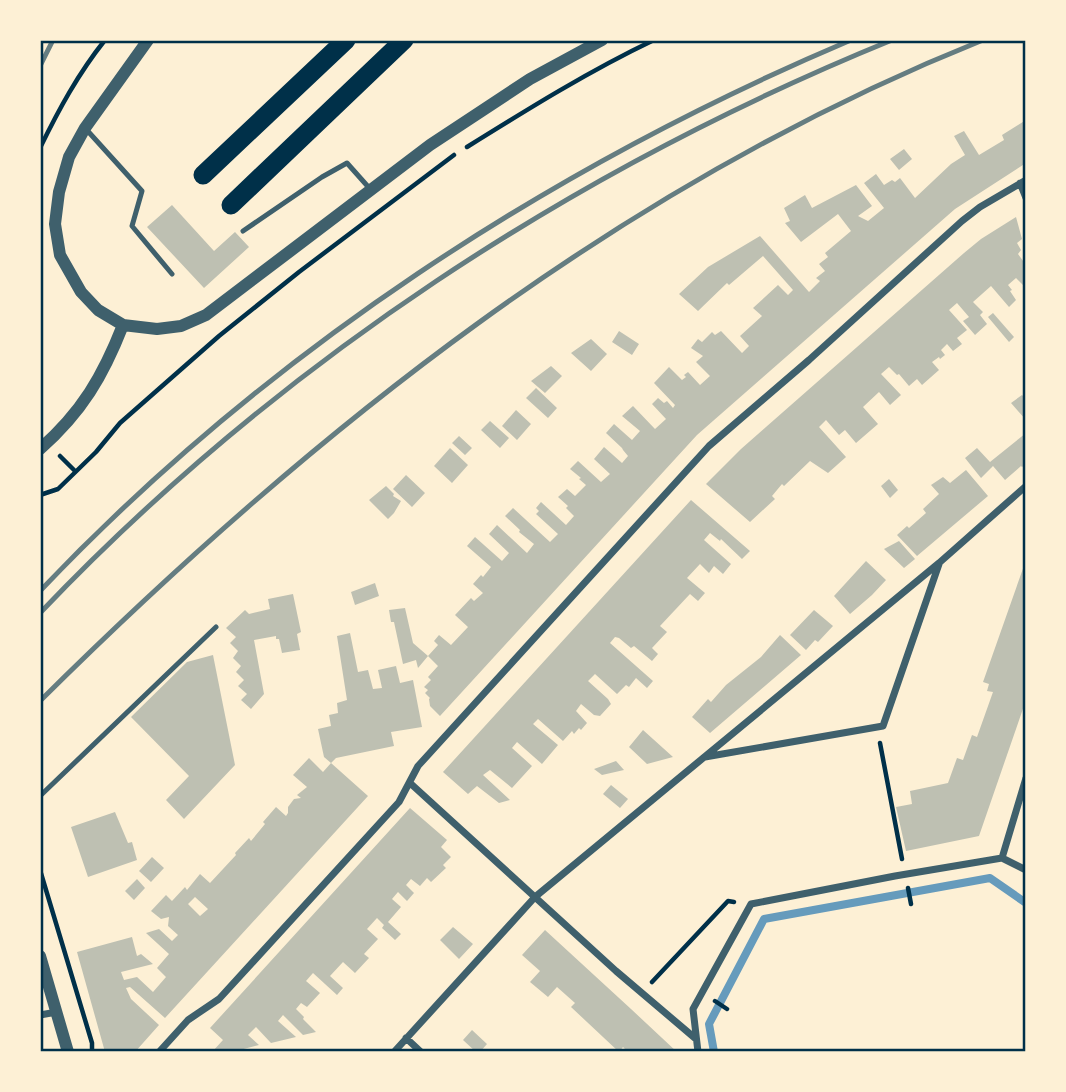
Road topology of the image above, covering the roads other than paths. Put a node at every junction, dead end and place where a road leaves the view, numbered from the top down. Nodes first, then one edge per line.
1 (148, 40) edge
2 (346, 40) edge
3 (404, 40) edge
4 (602, 40) edge
5 (85, 128) junction
6 (203, 175) dead end
7 (1023, 181) edge
8 (371, 190) junction
9 (1026, 198) edge
10 (231, 205) dead end
11 (243, 231) dead end
12 (172, 274) dead end
13 (123, 325) junction
14 (40, 449) edge
15 (1026, 486) edge
16 (939, 563) junction
17 (216, 627) dead end
18 (704, 758) junction
19 (1026, 778) edge
20 (410, 783) junction
21 (40, 796) edge
22 (1002, 858) junction
23 (1026, 870) edge
24 (535, 897) junction
25 (40, 956) edge
26 (57, 1012) junction
27 (40, 1015) edge
28 (406, 1038) junction
29 (696, 1039) junction
30 (68, 1052) edge
31 (159, 1052) edge
32 (394, 1052) edge
33 (421, 1052) edge
34 (698, 1052) edge

1 - 5 street
2 - 6 highway
3 - 10 highway
4 - 8 street
5 - 12 lane
5 - 13 street
7 - 9 street
7 - 20 street
8 - 11 lane
8 - 13 street
13 - 14 street
15 - 16 street
16 - 18 street
16 - 18 street
17 - 21 lane
18 - 24 street
19 - 22 street
20 - 24 street
20 - 31 street
22 - 23 street
22 - 29 street
24 - 28 street
24 - 29 street
25 - 26 street
26 - 27 street
26 - 30 street
28 - 32 street
28 - 33 street
29 - 34 street

